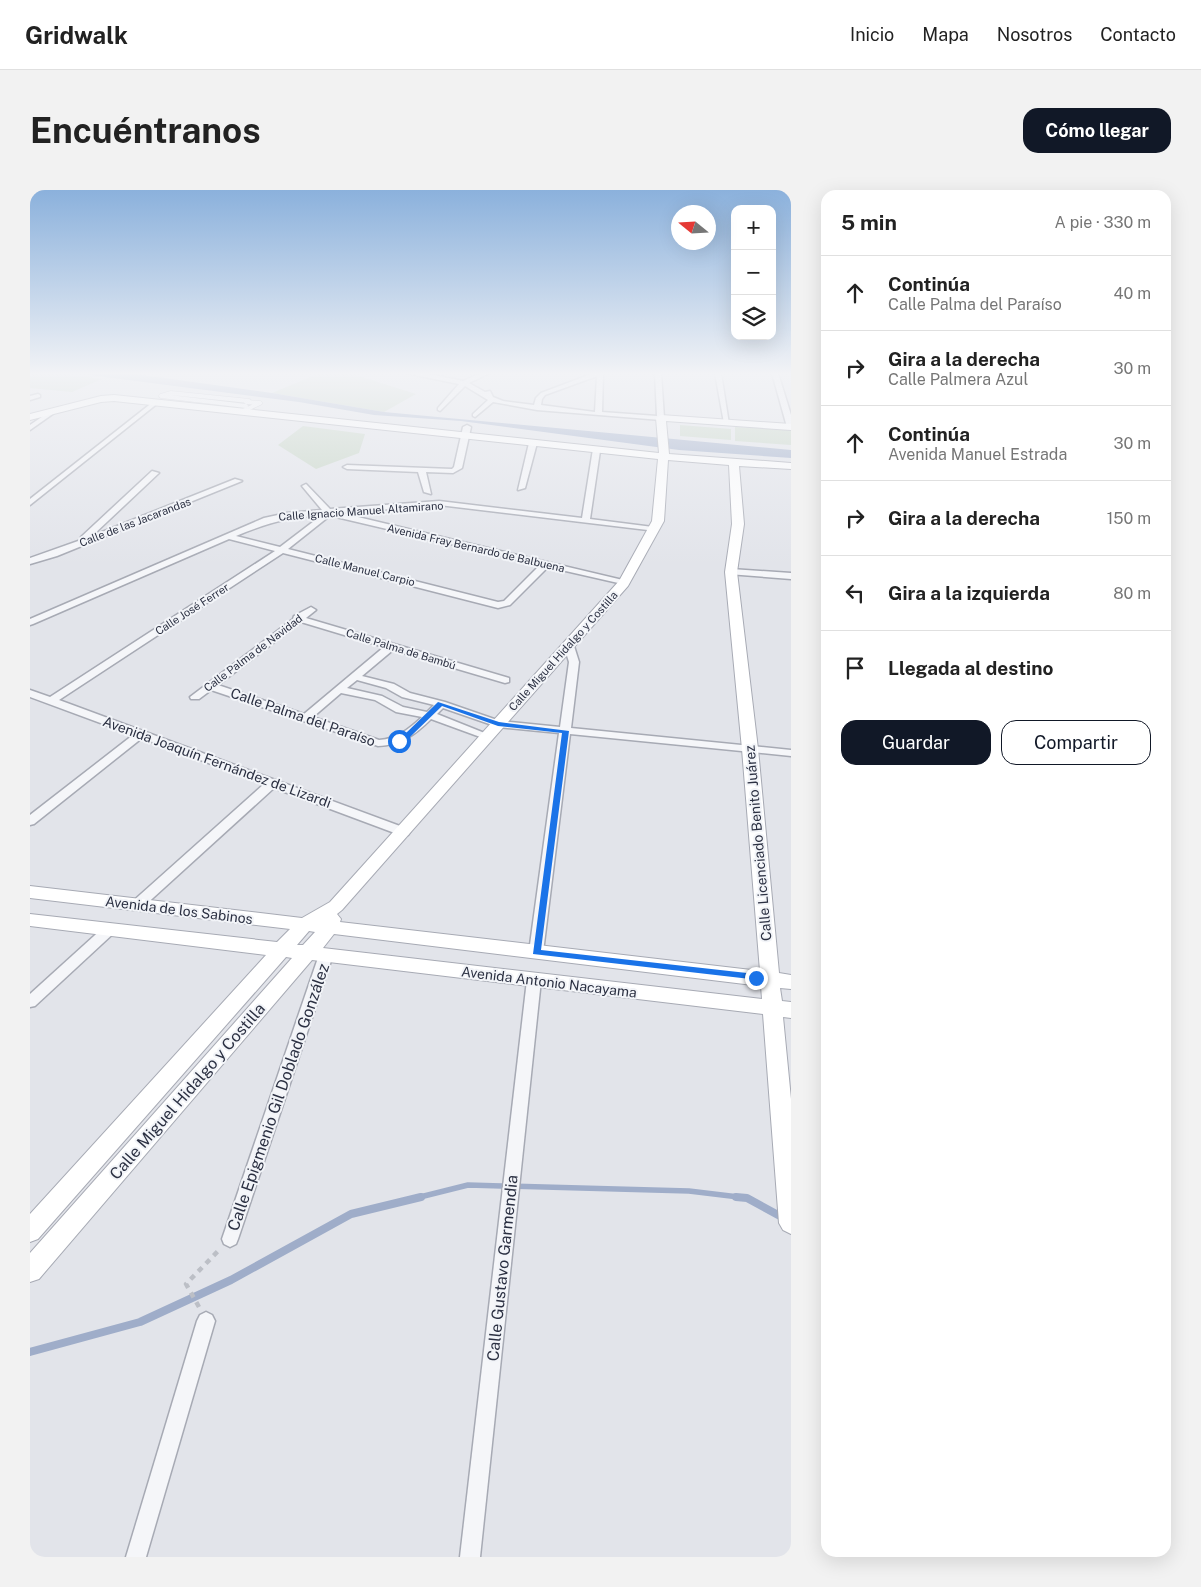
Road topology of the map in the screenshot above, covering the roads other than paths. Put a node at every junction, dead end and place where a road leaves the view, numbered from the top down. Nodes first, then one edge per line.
1 (113, 437) edge
2 (449, 437) edge
3 (662, 437) edge
4 (465, 439) junction
5 (533, 443) junction
6 (596, 451) junction
7 (664, 455) junction
8 (734, 462) junction
9 (791, 466) edge
10 (347, 467) dead end
11 (421, 469) junction
12 (155, 473) dead end
13 (238, 481) dead end
14 (306, 486) dead end
15 (521, 488) dead end
16 (428, 492) dead end
17 (30, 503) edge
18 (329, 513) junction
19 (586, 520) junction
20 (652, 529) junction
21 (228, 536) junction
22 (78, 544) junction
23 (283, 549) junction
24 (30, 561) edge
25 (546, 564) junction
26 (731, 572) junction
27 (791, 576) edge
28 (624, 583) junction
29 (310, 610) dead end
30 (297, 618) junction
31 (30, 622) edge
32 (391, 646) junction
33 (568, 646) junction
34 (355, 677) junction
35 (505, 680) dead end
36 (211, 686) junction
37 (340, 690) junction
38 (30, 693) edge
39 (195, 697) dead end
40 (51, 701) junction
41 (441, 704) junction
42 (429, 715) junction
43 (305, 719) junction
44 (498, 724) junction
45 (566, 731) junction
46 (140, 734) junction
47 (487, 736) junction
48 (750, 749) junction
49 (791, 753) edge
50 (272, 783) junction
51 (30, 821) edge
52 (404, 832) junction
53 (30, 892) edge
54 (137, 905) junction
55 (336, 906) junction
56 (30, 920) edge
57 (304, 925) junction
58 (329, 928) junction
59 (110, 929) junction
60 (282, 950) junction
61 (536, 952) junction
62 (317, 954) junction
63 (770, 979) junction
64 (534, 980) junction
65 (791, 982) edge
66 (30, 1002) edge
67 (782, 1009) edge
68 (791, 1223) edge
69 (30, 1231) edge
70 (230, 1239) road end
71 (30, 1271) edge
72 (206, 1321) road end
73 (136, 1557) edge
74 (470, 1557) edge

1 - 17 street
2 - 4 street
3 - 7 street, Calle Miguel Hidalgo y Costilla
4 - 5 street
4 - 11 street
5 - 6 street
5 - 15 street
6 - 7 street
6 - 19 street
7 - 8 street
7 - 20 street, Calle Miguel Hidalgo y Costilla
8 - 9 street
8 - 26 street, Calle Licenciado Benito Juárez
10 - 11 street
11 - 16 street
12 - 22 street
13 - 22 street, Calle de las Jacarandas
14 - 18 street
18 - 19 street, Calle Ignacio Manuel Altamirano
18 - 21 street, Calle Ignacio Manuel Altamirano
18 - 23 street, Calle José Ferrer
18 - 25 street, Avenida Fray Bernardo de Balbuena
19 - 20 street, Calle Ignacio Manuel Altamirano
20 - 28 street, Calle Miguel Hidalgo y Costilla
21 - 23 street, Calle Manuel Carpio
21 - 31 street, Calle Ignacio Manuel Altamirano
22 - 24 street, Calle de las Jacarandas
23 - 25 street, Calle Manuel Carpio
23 - 40 street, Calle José Ferrer
25 - 28 street, Avenida Fray Bernardo de Balbuena
26 - 27 street
26 - 48 street, Calle Licenciado Benito Juárez
28 - 33 street, Calle Miguel Hidalgo y Costilla
29 - 30 street, Calle Palma de Navidad
30 - 32 street, Calle Palma de Bambú
30 - 36 street, Calle Palma de Navidad
32 - 34 street
32 - 35 street, Calle Palma de Bambú
33 - 44 street, Calle Miguel Hidalgo y Costilla
33 - 45 street
34 - 37 street
34 - 41 street
36 - 39 street, Calle Palma de Navidad
36 - 43 street, Calle Palma del Paraíso
37 - 42 street
37 - 43 street
38 - 40 street, Avenida Joaquín Fernández de Lizardi
40 - 46 street, Avenida Joaquín Fernández de Lizardi
41 - 42 street, Calle Palma del Paraíso
41 - 44 street
42 - 43 street, Calle Palma del Paraíso
42 - 47 street
44 - 45 street
44 - 47 street, Calle Miguel Hidalgo y Costilla
45 - 48 street
45 - 61 street
46 - 50 street, Avenida Joaquín Fernández de Lizardi
46 - 51 street
47 - 52 street, Calle Miguel Hidalgo y Costilla
48 - 49 street
48 - 63 street, Calle Licenciado Benito Juárez
50 - 52 street, Avenida Joaquín Fernández de Lizardi
50 - 54 street
52 - 55 street, Calle Miguel Hidalgo y Costilla
53 - 54 street, Avenida de los Sabinos
54 - 57 street, Avenida de los Sabinos
55 - 57 street, Calle Miguel Hidalgo y Costilla
55 - 58 street, Calle Miguel Hidalgo y Costilla
56 - 59 street, Avenida de los Sabinos
57 - 58 street, Avenida de los Sabinos
57 - 60 street, Calle Miguel Hidalgo y Costilla
58 - 61 street, Avenida Antonio Nacayama
58 - 62 street, Calle Miguel Hidalgo y Costilla
59 - 60 street, Avenida de los Sabinos
59 - 66 street
60 - 62 street, Avenida de los Sabinos
60 - 69 street, Calle Miguel Hidalgo y Costilla
61 - 63 street, Avenida Antonio Nacayama
62 - 64 street, Avenida Antonio Nacayama
62 - 70 street, Calle Epigmenio Gil Doblado González
62 - 71 street, Calle Miguel Hidalgo y Costilla
63 - 65 street, Avenida Antonio Nacayama
63 - 67 street, Calle Licenciado Benito Juárez
64 - 67 street, Avenida Antonio Nacayama
64 - 74 street, Calle Gustavo Garmendia
67 - 68 street, Calle Licenciado Benito Juárez
72 - 73 street

